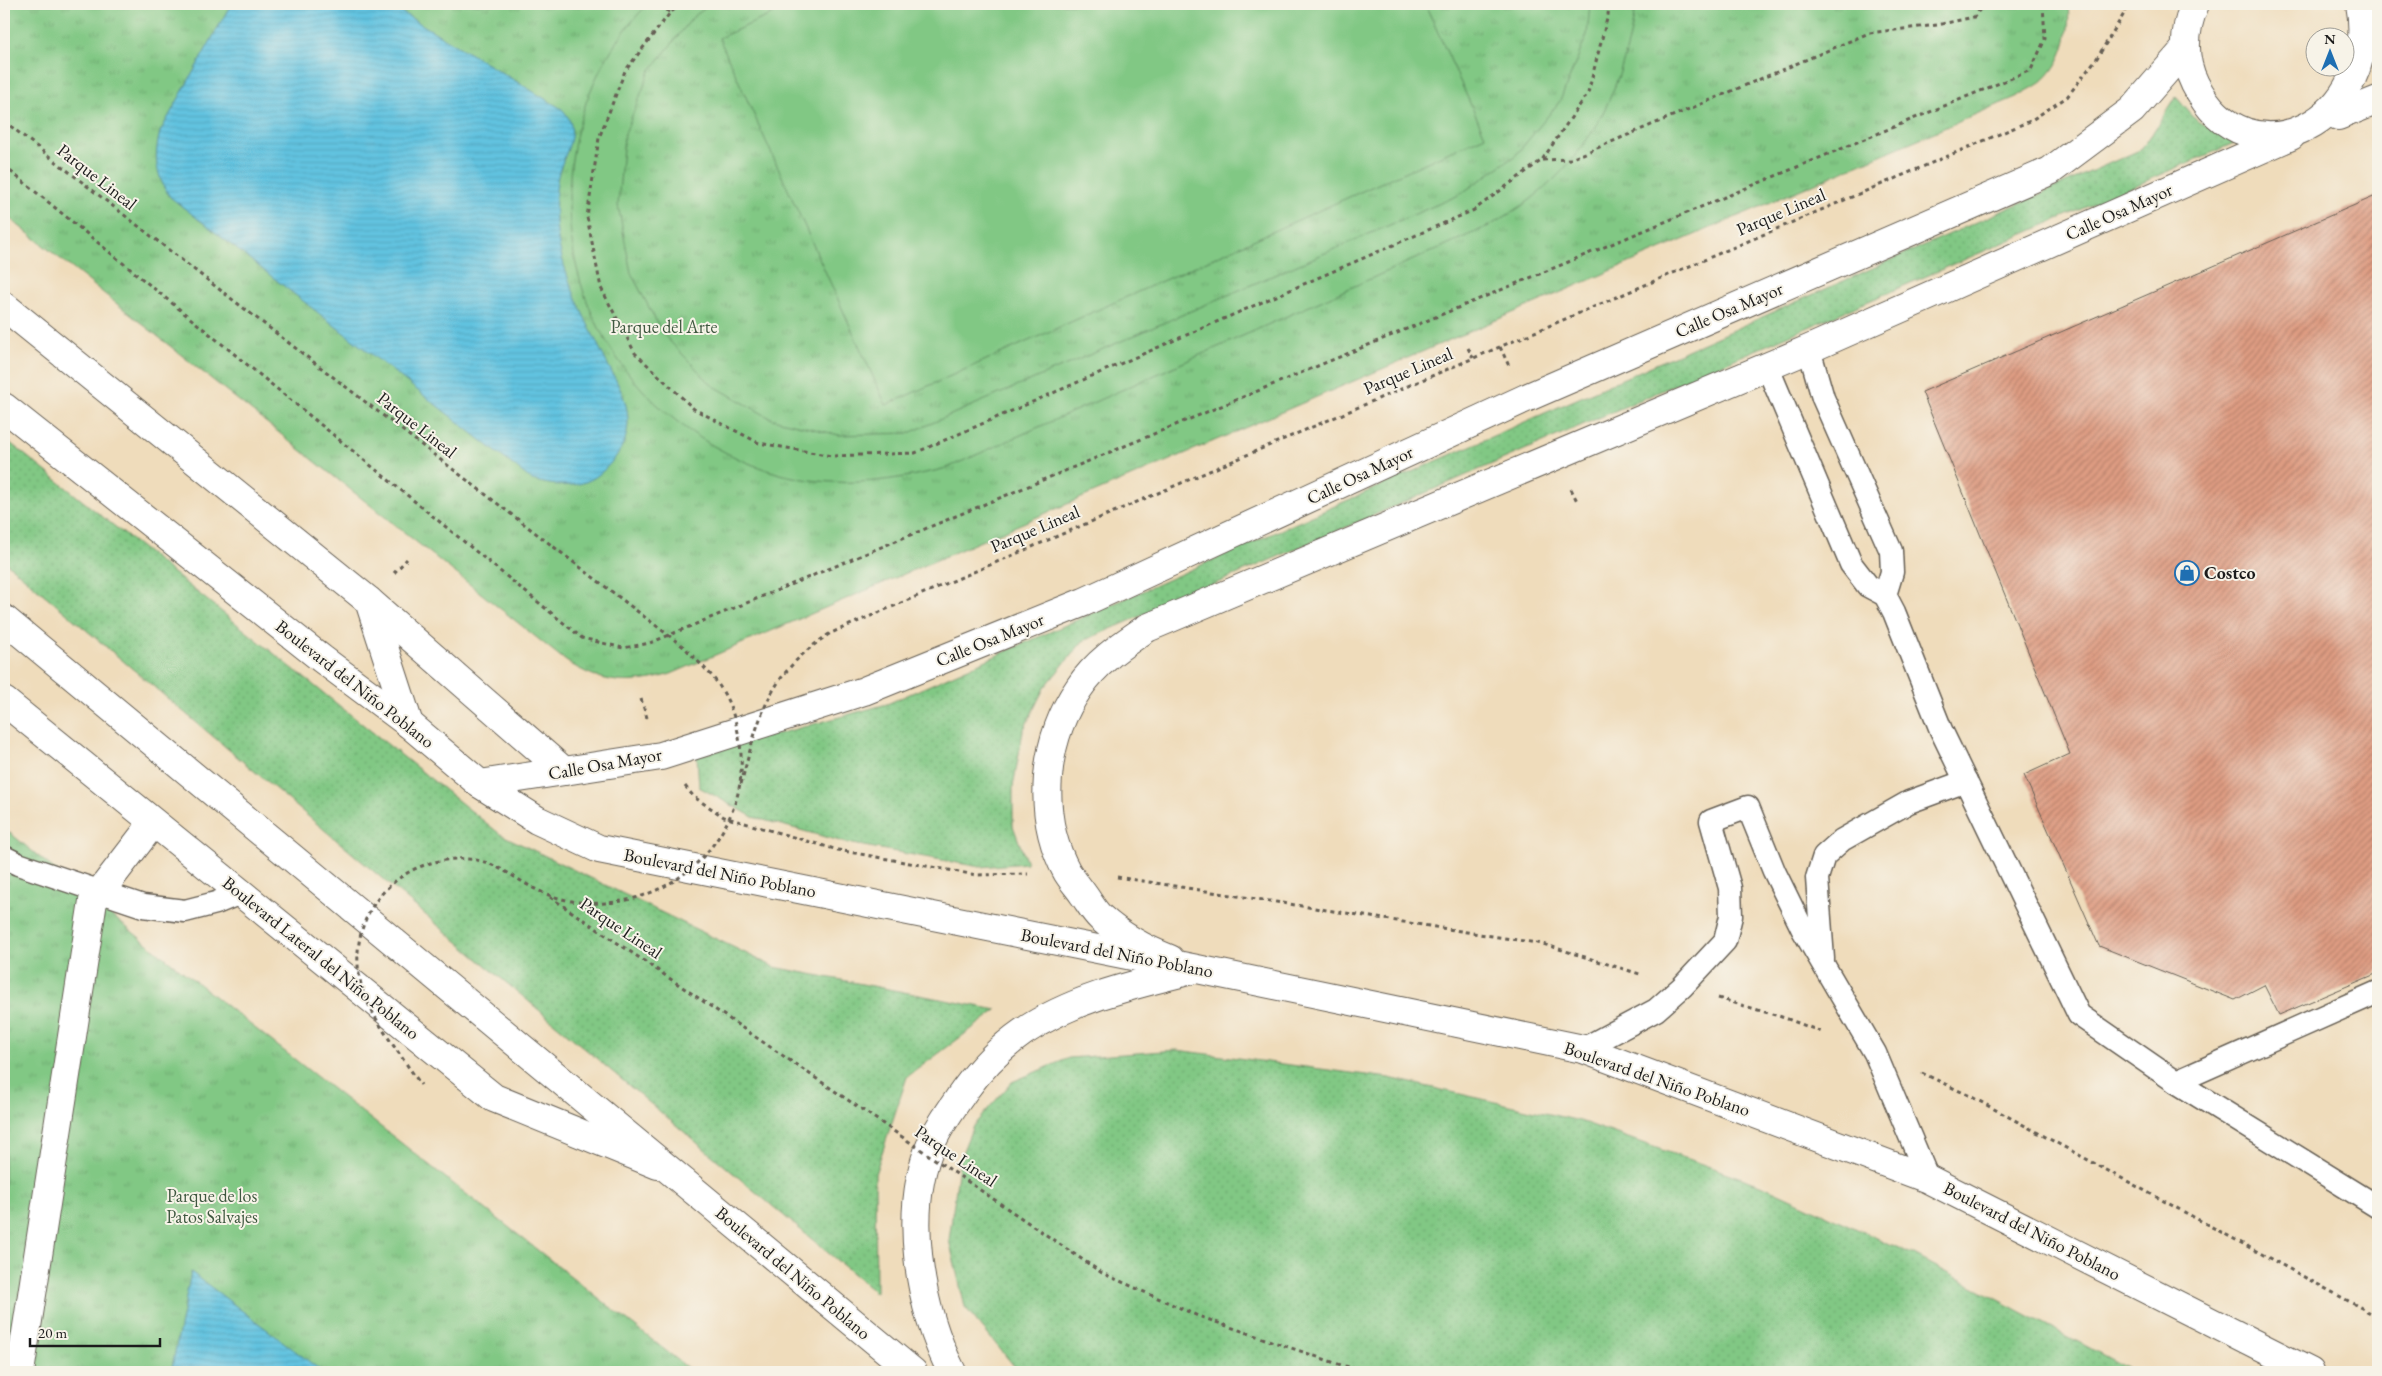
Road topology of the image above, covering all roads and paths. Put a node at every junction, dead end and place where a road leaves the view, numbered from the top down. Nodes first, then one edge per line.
1 (661, 4) edge
2 (681, 4) edge
3 (1609, 4) edge
4 (1984, 4) edge
5 (2043, 4) edge
6 (2130, 4) edge
7 (2196, 4) edge
8 (2360, 4) edge
9 (670, 12) junction
10 (2185, 49) junction
11 (2378, 100) edge
12 (2334, 117) junction
13 (4, 121) edge
14 (2291, 136) junction
15 (1542, 160) junction
16 (4, 166) edge
17 (4, 306) edge
18 (1468, 348) dead end
19 (1809, 349) junction
20 (1473, 358) junction
21 (1767, 366) junction
22 (4, 408) edge
23 (1886, 594) junction
24 (369, 601) junction
25 (4, 619) edge
26 (641, 699) dead end
27 (4, 701) edge
28 (409, 724) junction
29 (661, 756) junction
30 (564, 771) junction
31 (1966, 781) junction
32 (480, 784) junction
33 (738, 794) junction
34 (153, 823) junction
35 (4, 857) edge
36 (1068, 873) junction
37 (99, 891) junction
38 (240, 893) junction
39 (547, 895) junction
40 (1823, 963) junction
41 (1197, 969) junction
42 (1682, 987) junction
43 (2378, 992) edge
44 (1584, 1049) junction
45 (1875, 1053) junction
46 (2176, 1082) junction
47 (421, 1085) dead end
48 (667, 1169) junction
49 (1928, 1179) junction
50 (2378, 1206) edge
51 (2378, 1316) edge
52 (20, 1372) edge
53 (913, 1372) edge
54 (952, 1372) edge
55 (1382, 1372) edge
56 (2310, 1372) edge

1 - 9 path
2 - 9 path
3 - 15 path
4 - 15 path
5 - 16 path
6 - 20 path, Parque Lineal
7 - 10 street
8 - 12 street
9 - 15 path
10 - 14 street
10 - 29 street, Calle Osa Mayor
11 - 12 street
12 - 14 street
13 - 33 path, Parque Lineal, bridge
14 - 19 street, Calle Osa Mayor
17 - 24 street
18 - 20 path
19 - 21 street, Calle Osa Mayor
19 - 23 lane
20 - 33 path, Parque Lineal, bridge
21 - 23 lane
21 - 36 street, Calle Osa Mayor
22 - 28 street, Boulevard del Niño Poblano
23 - 31 lane
24 - 28 street
24 - 30 street
25 - 48 street, Boulevard del Niño Poblano
26 - 29 path
27 - 34 street, Boulevard Lateral del Niño Poblano
28 - 32 street, Boulevard del Niño Poblano
29 - 30 street, Calle Osa Mayor
29 - 36 path
30 - 32 street, Calle Osa Mayor
31 - 40 lane
31 - 46 lane
32 - 41 street, Boulevard del Niño Poblano
33 - 39 path, Parque Lineal, bridge
34 - 37 street
34 - 38 street, Boulevard Lateral del Niño Poblano
35 - 37 lane
36 - 41 street, Calle Osa Mayor
36 - 42 path
37 - 38 lane
37 - 52 street
38 - 48 street, Boulevard Lateral del Niño Poblano
39 - 47 path, Parque Lineal, bridge
39 - 55 path, Parque Lineal, bridge
40 - 42 lane
40 - 45 lane
41 - 44 street, Boulevard del Niño Poblano
41 - 54 street
42 - 44 lane
42 - 45 path
43 - 46 lane
44 - 49 street, Boulevard del Niño Poblano
45 - 49 lane
45 - 51 path
46 - 50 lane
48 - 53 street, Boulevard del Niño Poblano
49 - 56 street, Boulevard del Niño Poblano

